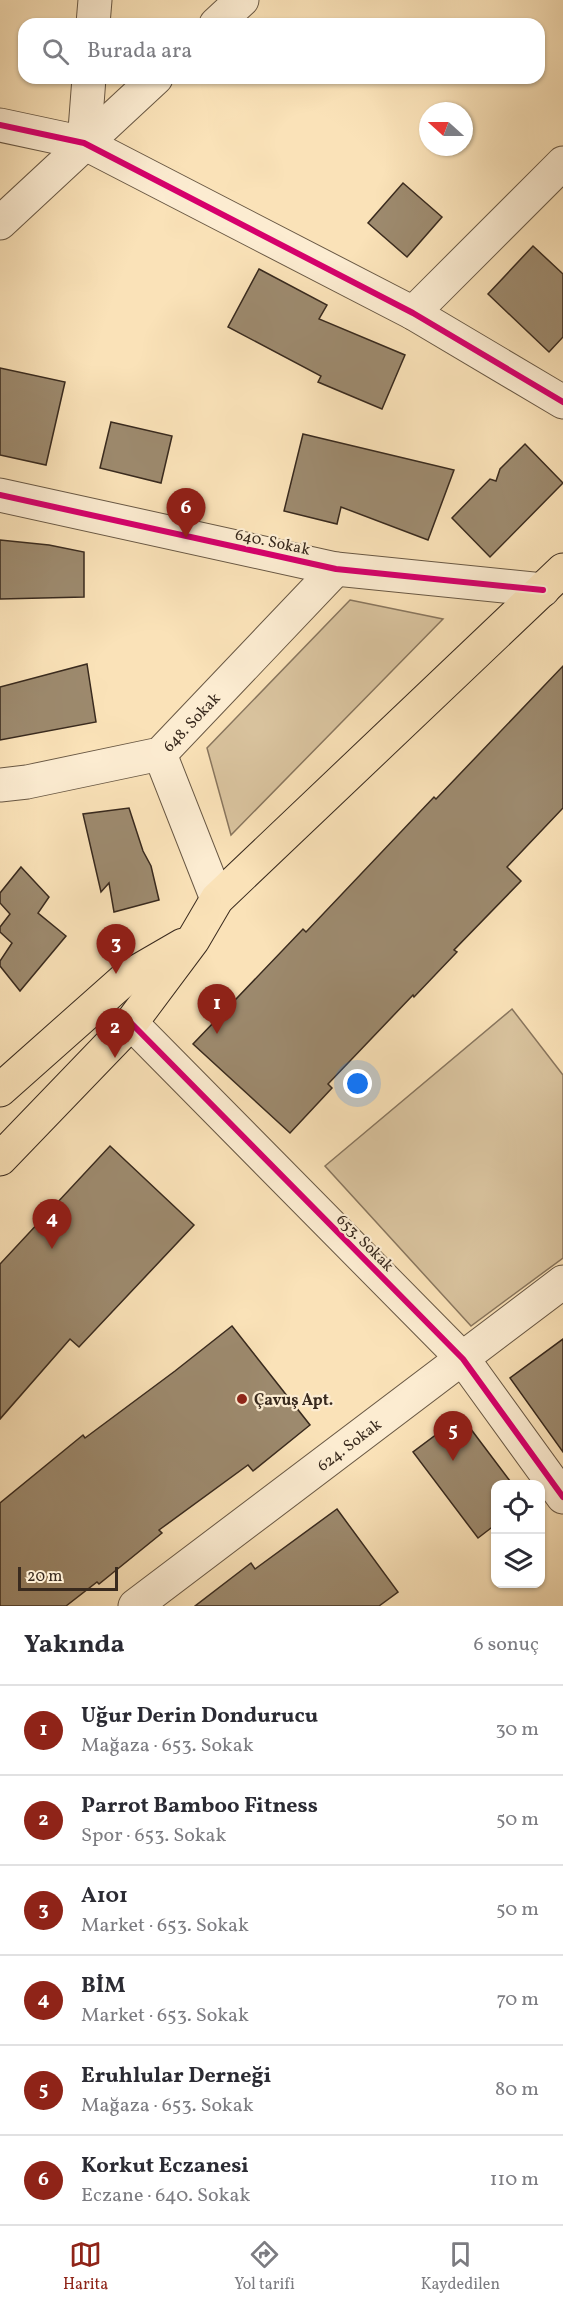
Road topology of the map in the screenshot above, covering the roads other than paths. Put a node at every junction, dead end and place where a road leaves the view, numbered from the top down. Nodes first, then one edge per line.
1 (95, 0) edge
2 (242, 0) edge
3 (94, 18) edge
4 (222, 18) edge
5 (89, 84) edge
6 (149, 84) edge
7 (0, 125) edge
8 (84, 143) junction
9 (563, 163) edge
10 (0, 223) edge
11 (413, 313) junction
12 (563, 402) edge
13 (0, 495) edge
14 (336, 569) junction
15 (553, 580) edge
16 (160, 754) junction
17 (0, 785) edge
18 (217, 899) junction
19 (193, 940) junction
20 (131, 1023) junction
21 (0, 1090) edge
22 (0, 1159) edge
23 (563, 1282) edge
24 (463, 1359) junction
25 (563, 1497) edge
26 (135, 1606) edge

1 - 3 street
2 - 4 street
5 - 8 street
6 - 8 street
7 - 8 street
8 - 10 street
8 - 11 street
9 - 11 street
11 - 12 street
13 - 14 street, 640. Sokak
14 - 15 street, 640. Sokak
14 - 16 street, 648. Sokak
15 - 18 main road
16 - 17 street, 648. Sokak
16 - 18 street
18 - 19 main road
19 - 20 main road
19 - 21 main road
20 - 22 main road
20 - 24 street, 653. Sokak
23 - 24 street, 624. Sokak
24 - 25 street, 653. Sokak
24 - 26 street, 624. Sokak

